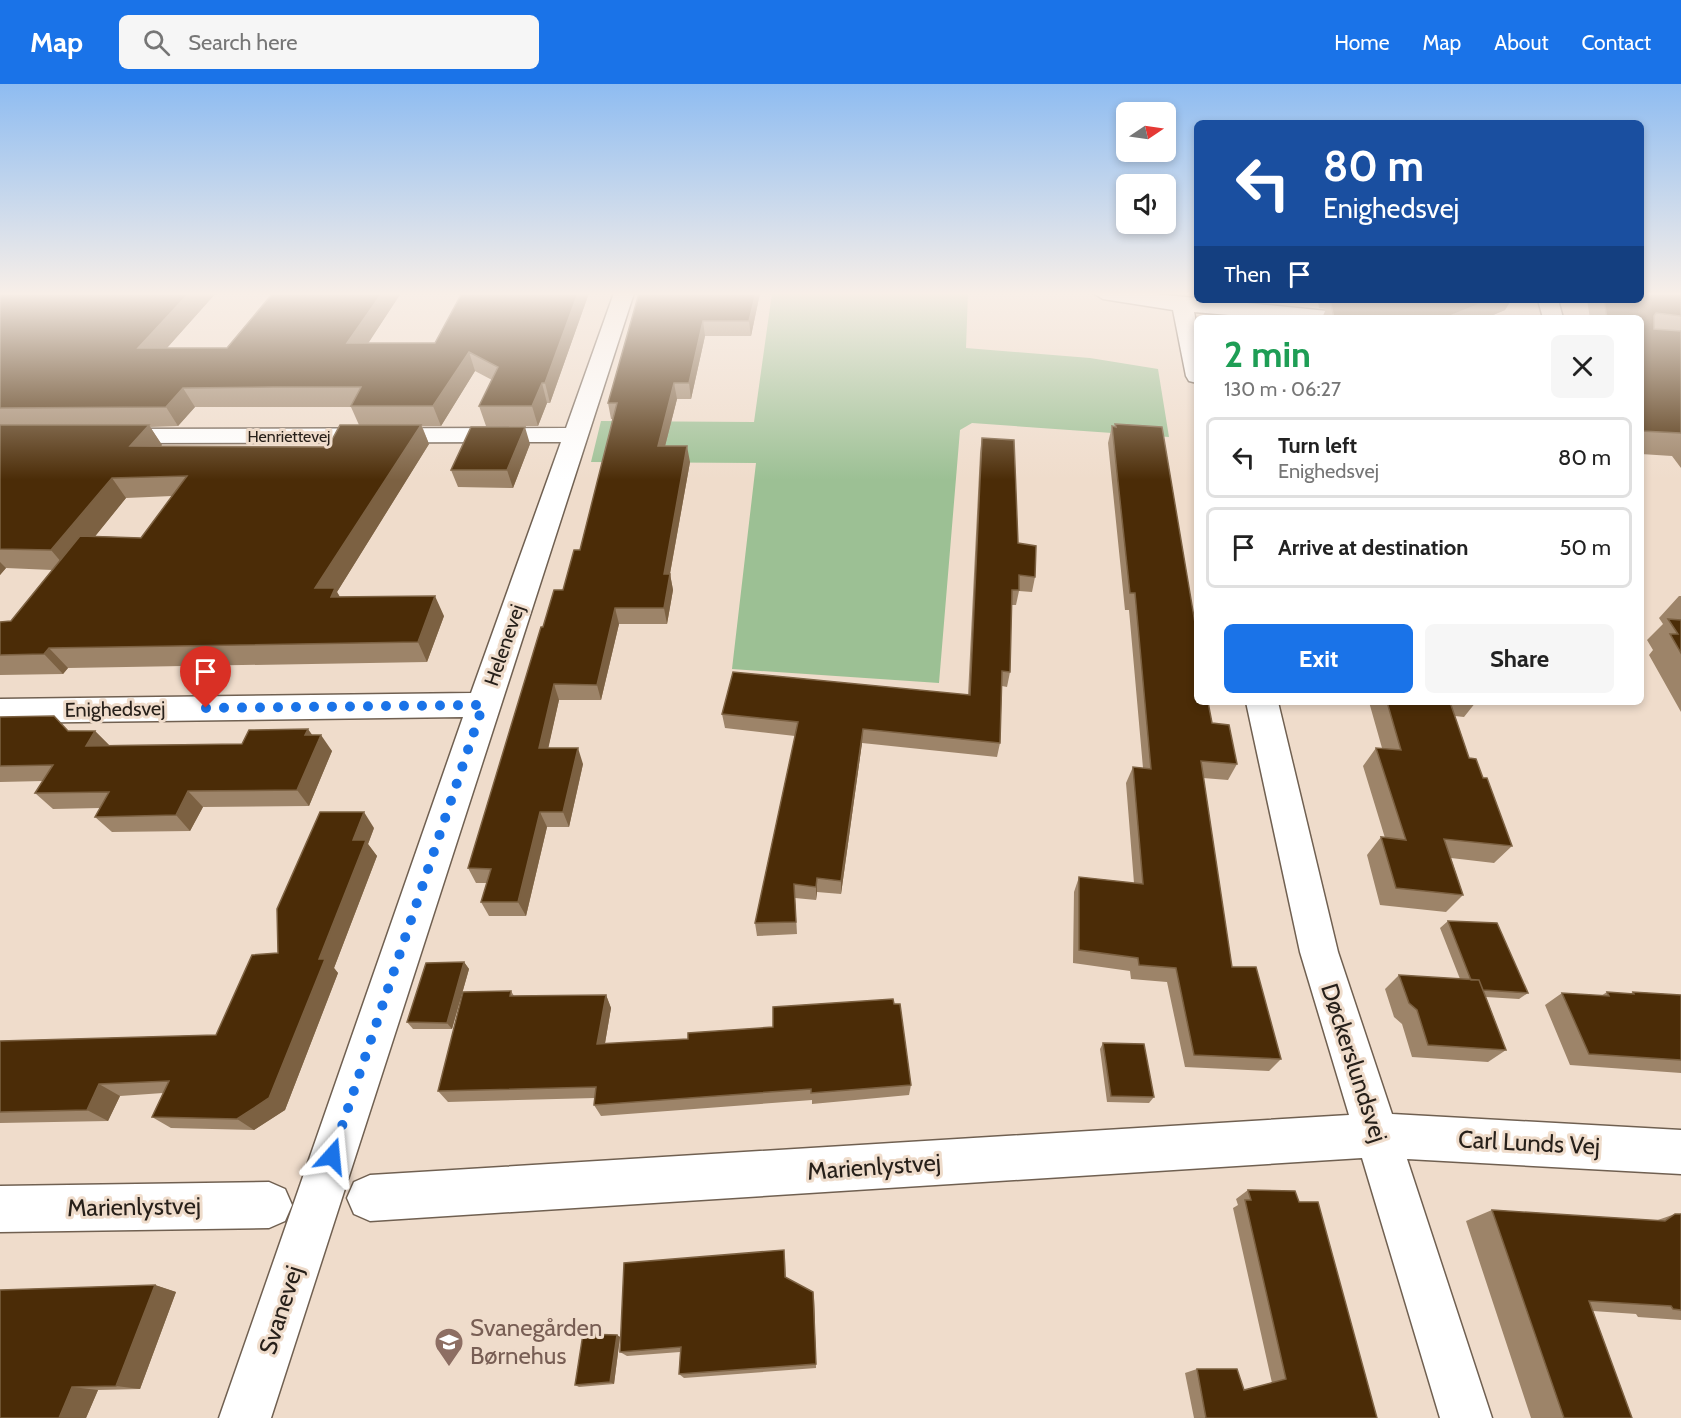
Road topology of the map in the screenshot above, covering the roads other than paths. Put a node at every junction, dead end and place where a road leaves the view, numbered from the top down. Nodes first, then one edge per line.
1 (603, 355) edge
2 (577, 435) junction
3 (83, 436) edge
4 (483, 705) junction
5 (1263, 705) edge
6 (0, 711) edge
7 (1377, 1135) junction
8 (1681, 1152) edge
9 (370, 1198) dead end
10 (317, 1202) joint
11 (269, 1205) dead end
12 (0, 1209) edge
13 (245, 1418) edge
14 (1466, 1418) edge

1 - 2 street, Helenevej
2 - 3 street, Henriettevej
2 - 4 street, Helenevej
4 - 6 street, Enighedsvej
4 - 10 street, Helenevej
5 - 7 street, Døckerslundsvej
7 - 8 street, Carl Lunds Vej
7 - 9 street, Marienlystvej
7 - 14 street, Døckerslundsvej
10 - 13 street, Svanevej
11 - 12 street, Marienlystvej

